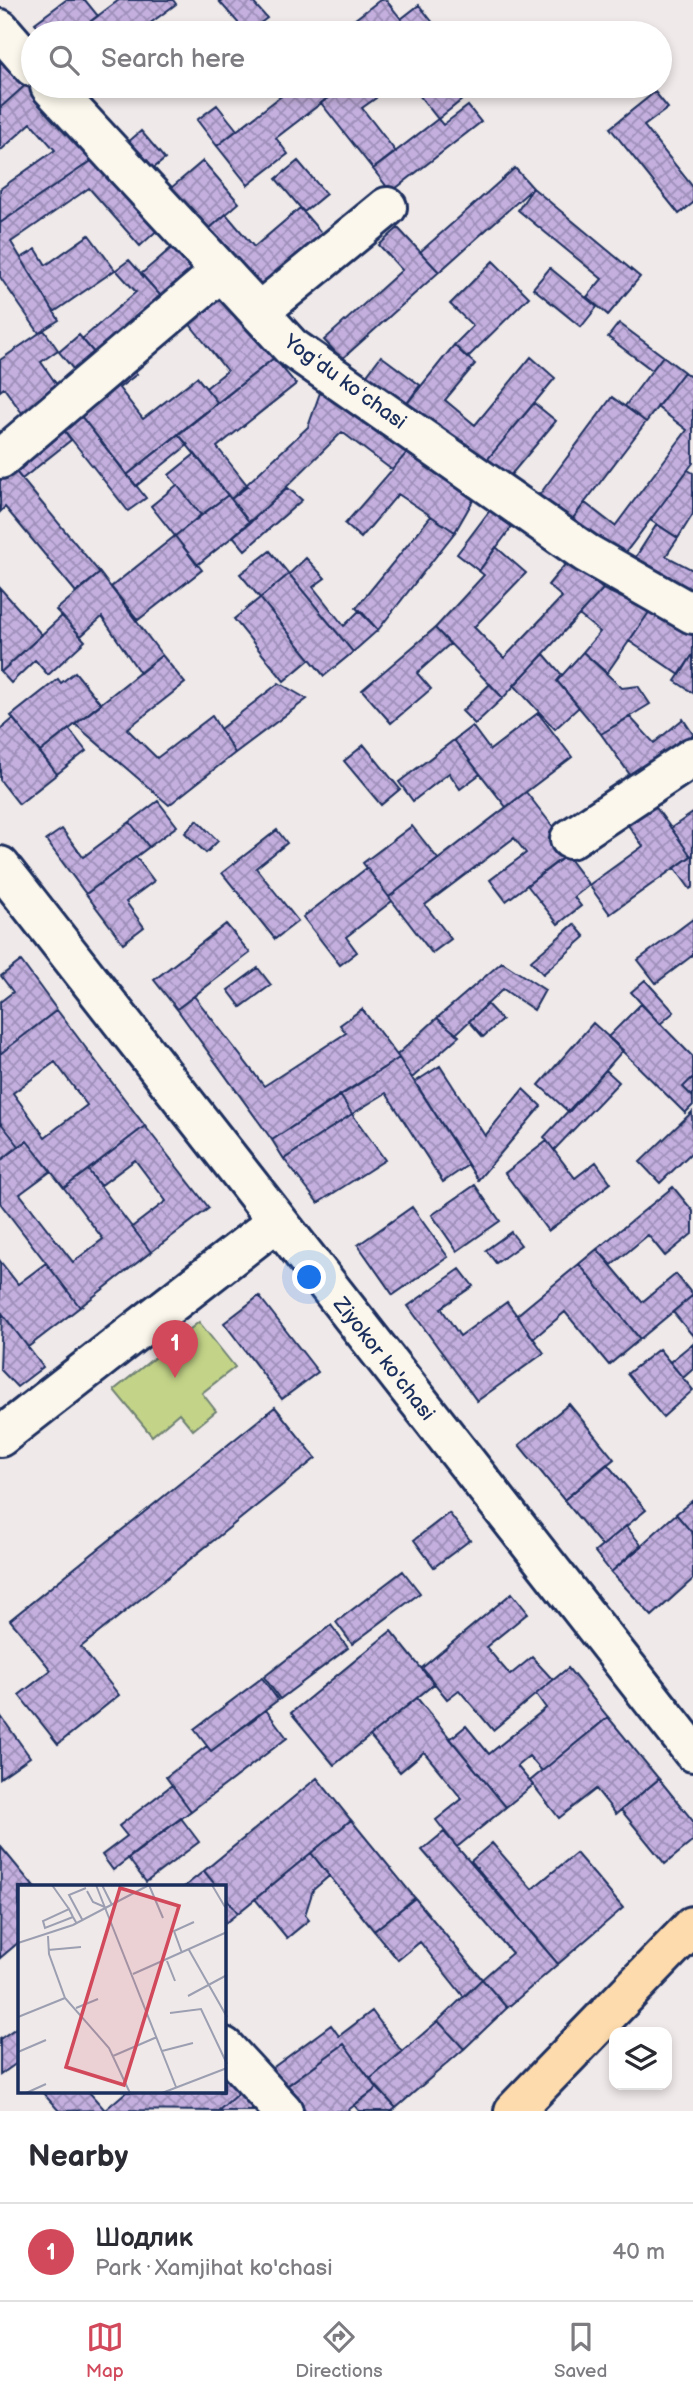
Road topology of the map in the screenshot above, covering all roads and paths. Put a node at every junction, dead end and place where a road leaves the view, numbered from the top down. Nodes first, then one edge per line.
1 (0, 29) edge
2 (21, 53) edge
3 (61, 98) edge
4 (387, 207) dead end
5 (220, 272) junction
6 (259, 312) junction
7 (0, 459) edge
8 (693, 614) edge
9 (693, 757) edge
10 (570, 839) dead end
11 (0, 866) edge
12 (276, 1222) junction
13 (0, 1437) edge
14 (693, 1752) edge
15 (693, 1926) edge
16 (226, 2049) edge
17 (283, 2111) edge
18 (514, 2111) edge

1 - 2 street
3 - 5 street, Yogʻdu koʻchasi
4 - 6 street
5 - 6 street, Yogʻdu koʻchasi
5 - 7 street
6 - 8 street, Yogʻdu koʻchasi
9 - 10 street
11 - 12 street, Ziyokor ko'chasi
12 - 13 street
12 - 14 street, Ziyokor ko'chasi
15 - 18 main road
16 - 17 street

